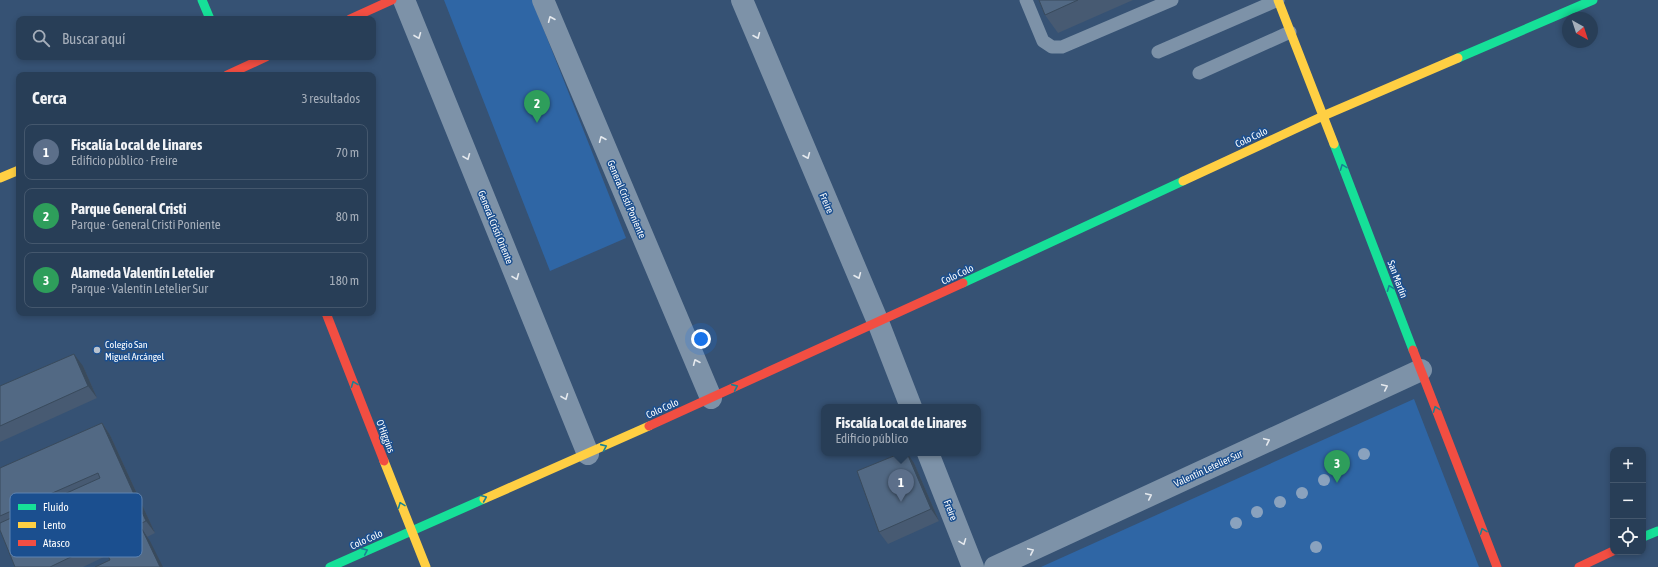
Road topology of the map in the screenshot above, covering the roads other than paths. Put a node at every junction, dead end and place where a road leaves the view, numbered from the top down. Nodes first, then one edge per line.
1 (202, 0) edge
2 (392, 0) edge
3 (404, 0) edge
4 (543, 0) edge
5 (742, 0) edge
6 (1026, 0) edge
7 (1172, 0) edge
8 (1278, 0) edge
9 (1593, 0) edge
10 (209, 16) edge
11 (357, 16) edge
12 (1290, 32) junction
13 (1158, 52) dead end
14 (260, 60) edge
15 (228, 62) dead end
16 (230, 72) edge
17 (235, 72) edge
18 (1199, 72) dead end
19 (1323, 116) junction
20 (16, 171) edge
21 (0, 178) edge
22 (327, 316) edge
23 (878, 322) junction
24 (1421, 370) junction
25 (711, 398) junction
26 (910, 404) edge
27 (588, 454) junction
28 (929, 456) edge
29 (411, 530) junction
30 (1658, 530) edge
31 (1646, 536) edge
32 (1610, 552) edge
33 (330, 567) edge
34 (426, 567) edge
35 (973, 567) edge
36 (995, 567) edge
37 (1497, 567) edge
38 (1579, 567) edge

1 - 10 street
2 - 11 street
3 -> 27 street, General Cristi Oriente
25 -> 4 street, General Cristi Poniente
5 -> 23 street, Freire
6 - 7 lane
8 - 12 street, San Martín
8 - 13 lane
9 - 19 street, Colo Colo
12 - 18 lane
12 - 19 street, San Martín
14 - 17 street
15 - 16 street
19 - 23 street, Colo Colo
24 -> 19 street, San Martín
20 - 21 street
29 -> 22 street, O'Higgins
25 -> 23 street, Colo Colo
23 - 26 street, Freire
36 -> 24 street, Valentín Letelier Sur
37 -> 24 street, San Martín
27 -> 25 street, Colo Colo
29 -> 27 street, Colo Colo
28 -> 35 street, Freire
33 -> 29 street, Colo Colo
29 - 34 street, O'Higgins
30 - 31 street
32 - 38 street

